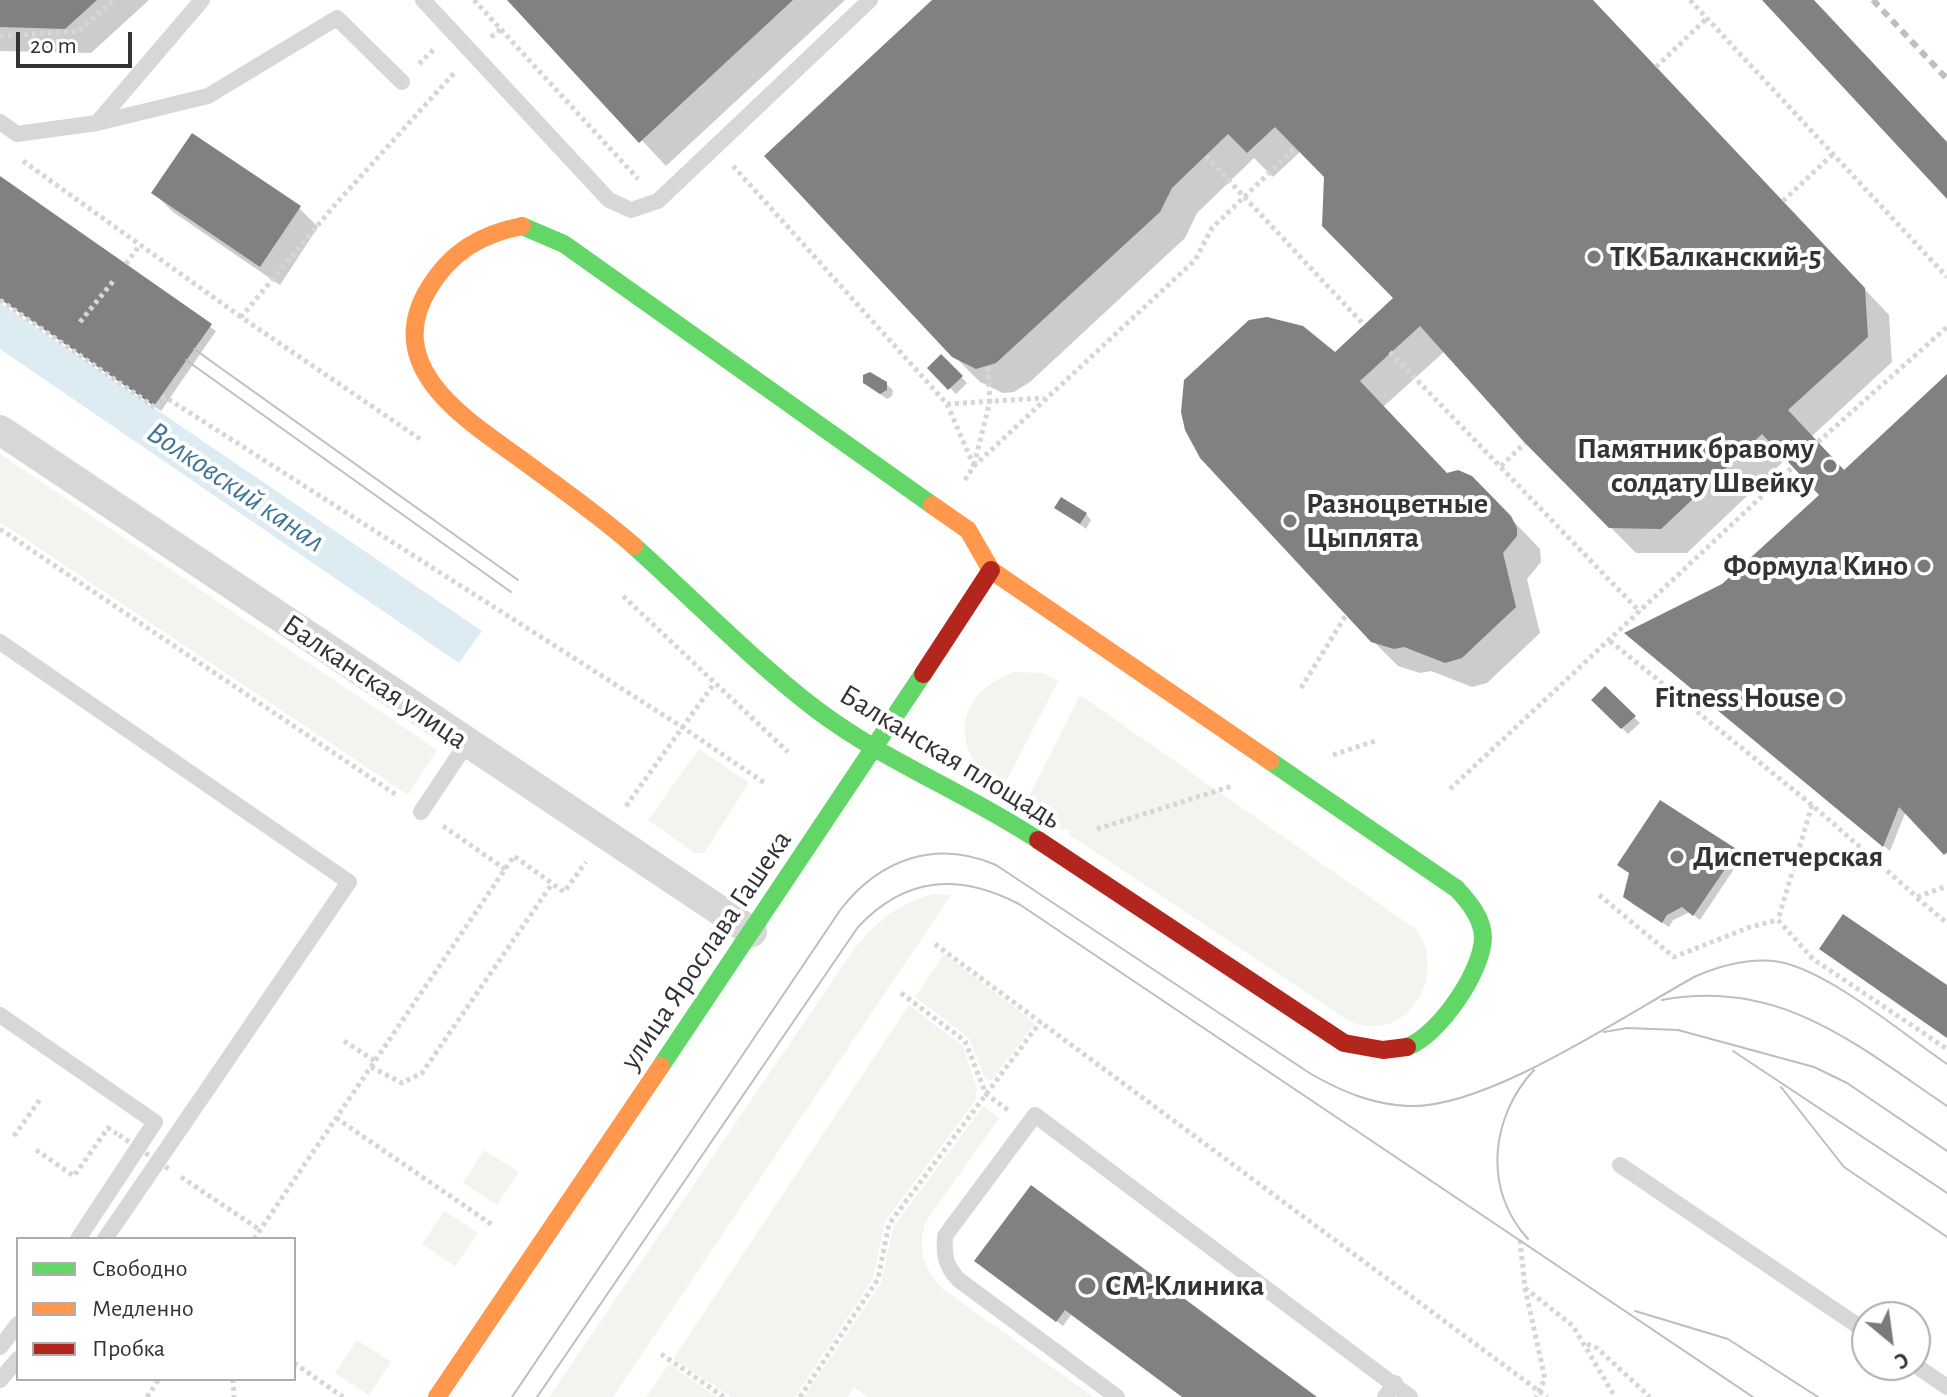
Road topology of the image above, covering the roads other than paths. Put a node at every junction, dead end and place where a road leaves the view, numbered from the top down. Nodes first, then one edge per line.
1 (202, 0) edge
2 (423, 0) edge
3 (870, 0) edge
4 (402, 82) road end
5 (0, 122) edge
6 (97, 123) junction
7 (0, 430) edge
8 (991, 570) junction
9 (0, 642) edge
10 (467, 743) junction
11 (874, 748) junction
12 (421, 812) road end
13 (752, 932) junction
14 (0, 1015) edge
15 (1620, 1165) dead end
16 (79, 1237) edge
17 (106, 1237) edge
18 (1851, 1321) edge
19 (16, 1361) edge
20 (0, 1380) edge
21 (1390, 1390) edge
22 (437, 1397) edge
23 (1117, 1397) edge
24 (1410, 1397) edge

1 - 6 lane
2 - 3 lane
4 - 6 lane
5 - 6 lane
7 - 10 street, Балканская улица
8 - 11 street, улица Ярослава Гашека
8 - 11 street, Балканская площадь
8 - 11 street, Балканская площадь
9 - 17 lane
10 - 12 lane
10 - 13 street, Балканская улица
11 - 13 street, улица Ярослава Гашека
13 - 22 street, улица Ярослава Гашека
14 - 16 lane
15 - 18 lane
19 - 20 lane
21 - 23 lane
21 - 24 lane

